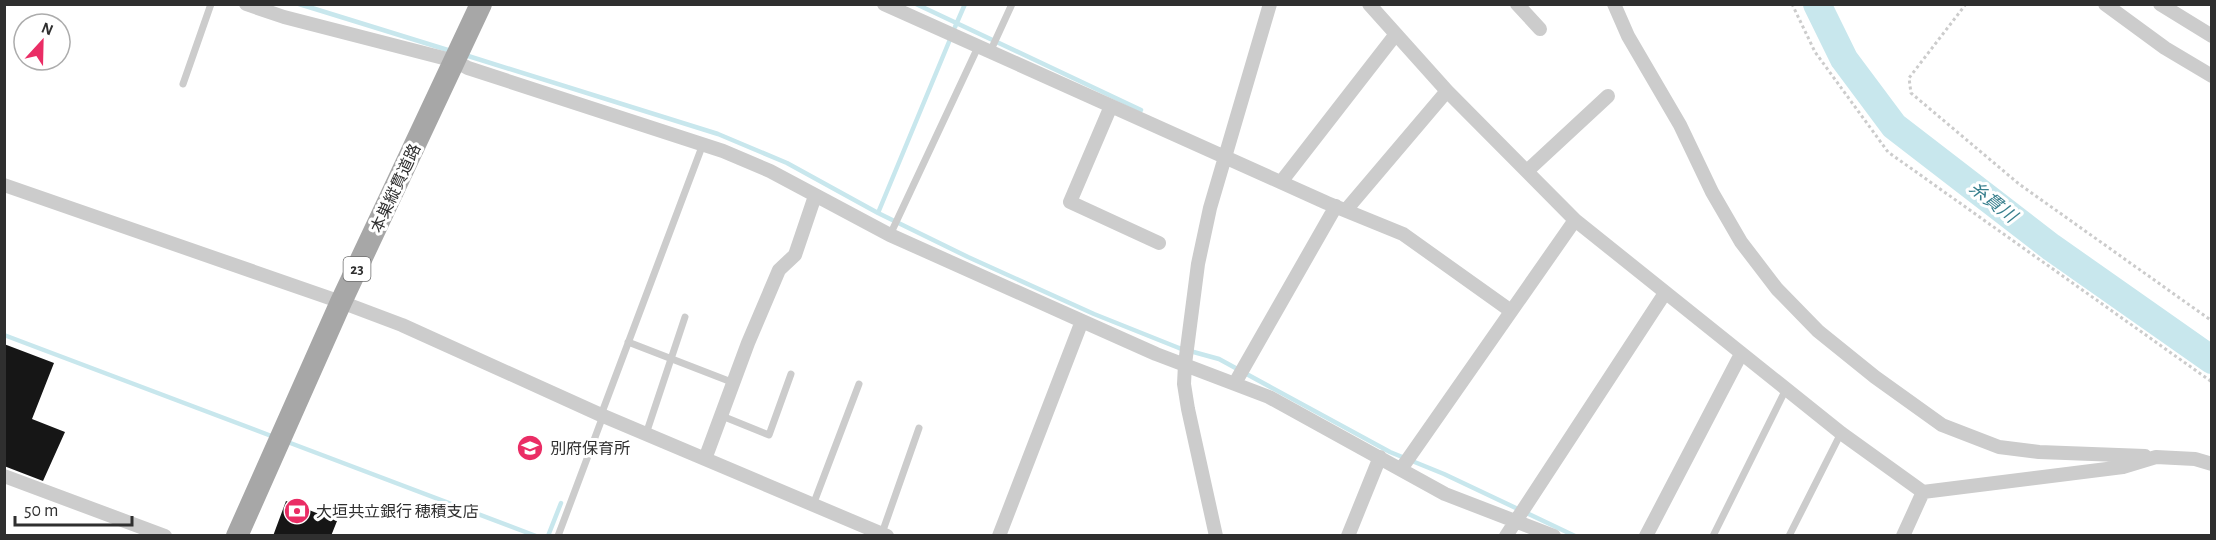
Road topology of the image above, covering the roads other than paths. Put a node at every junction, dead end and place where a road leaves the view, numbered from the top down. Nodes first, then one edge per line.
1 (211, 4) edge
2 (246, 4) edge
3 (481, 4) edge
4 (497, 4) edge
5 (884, 4) edge
6 (1012, 4) edge
7 (1270, 4) edge
8 (1369, 4) edge
9 (1517, 4) edge
10 (1614, 4) edge
11 (2105, 4) edge
12 (2160, 4) edge
13 (1540, 29) dead end
14 (1396, 34) junction
15 (2211, 36) edge
16 (984, 49) junction
17 (462, 65) junction
18 (2211, 76) edge
19 (183, 84) dead end
20 (1447, 91) junction
21 (1608, 96) dead end
22 (1111, 106) junction
23 (703, 144) junction
24 (1225, 157) junction
25 (1527, 171) junction
26 (1281, 182) junction
27 (4, 185) edge
28 (815, 196) junction
29 (1341, 208) junction
30 (1575, 220) junction
31 (890, 236) junction
32 (1159, 243) dead end
33 (1665, 293) junction
34 (348, 305) junction
35 (1511, 311) junction
36 (685, 317) dead end
37 (1082, 321) junction
38 (628, 342) junction
39 (1741, 354) junction
40 (671, 359) junction
41 (1185, 364) junction
42 (791, 374) dead end
43 (734, 383) junction
44 (1234, 383) junction
45 (859, 384) dead end
46 (1786, 389) junction
47 (602, 416) junction
48 (722, 416) junction
49 (919, 428) dead end
50 (1840, 432) junction
51 (646, 434) junction
52 (1380, 457) junction
53 (2156, 457) junction
54 (705, 459) junction
55 (2211, 464) edge
56 (1401, 469) junction
57 (4, 476) edge
58 (1923, 492) junction
59 (813, 504) junction
60 (1516, 521) junction
61 (883, 535) edge
62 (165, 536) edge
63 (237, 536) edge
64 (253, 536) edge
65 (558, 536) edge
66 (999, 536) edge
67 (1216, 536) edge
68 (1348, 536) edge
69 (1506, 536) edge
70 (1554, 536) edge
71 (1646, 536) edge
72 (1713, 536) edge
73 (1789, 536) edge
74 (1903, 536) edge

1 - 19 lane
2 - 17 street
3 - 17 main road, 本巣縦貫道路 / 23
4 - 17 main road, 本巣縦貫道路 / 23
5 - 16 street
6 - 16 lane
7 - 24 street
8 - 14 street
9 - 13 street
10 - 53 street
11 - 18 street
12 - 15 street
14 - 20 street
14 - 26 street
16 - 22 street
16 - 31 lane
17 - 23 street
17 - 34 main road, 本巣縦貫道路 / 23
20 - 25 street
20 - 29 street
21 - 25 street
22 - 24 street
22 - 32 street
23 - 28 street
23 - 38 lane
24 - 26 street
24 - 41 street
25 - 30 street
26 - 29 street
27 - 34 street
28 - 31 street
28 - 43 street
29 - 35 street
29 - 44 street
30 - 33 street
30 - 35 street
31 - 37 street
33 - 39 street
33 - 60 street
34 - 47 street
34 - 63 main road, 本巣縦貫道路 / 23
34 - 64 main road, 本巣縦貫道路 / 23
35 - 56 street
36 - 40 lane
37 - 41 street
37 - 66 street
38 - 40 lane
38 - 47 lane
39 - 46 street
39 - 71 street
40 - 43 lane
40 - 51 lane
41 - 44 street
41 - 67 street
42 - 48 lane
43 - 48 street
44 - 52 street
45 - 59 lane
46 - 50 street
46 - 72 lane
47 - 51 street
47 - 65 lane
48 - 54 street
49 - 61 lane
50 - 58 street
50 - 73 lane
51 - 54 street
52 - 56 street
52 - 68 street
53 - 55 street
53 - 58 street
54 - 59 street
56 - 60 street
57 - 62 street
58 - 74 street
59 - 61 street
60 - 69 street
60 - 70 street

